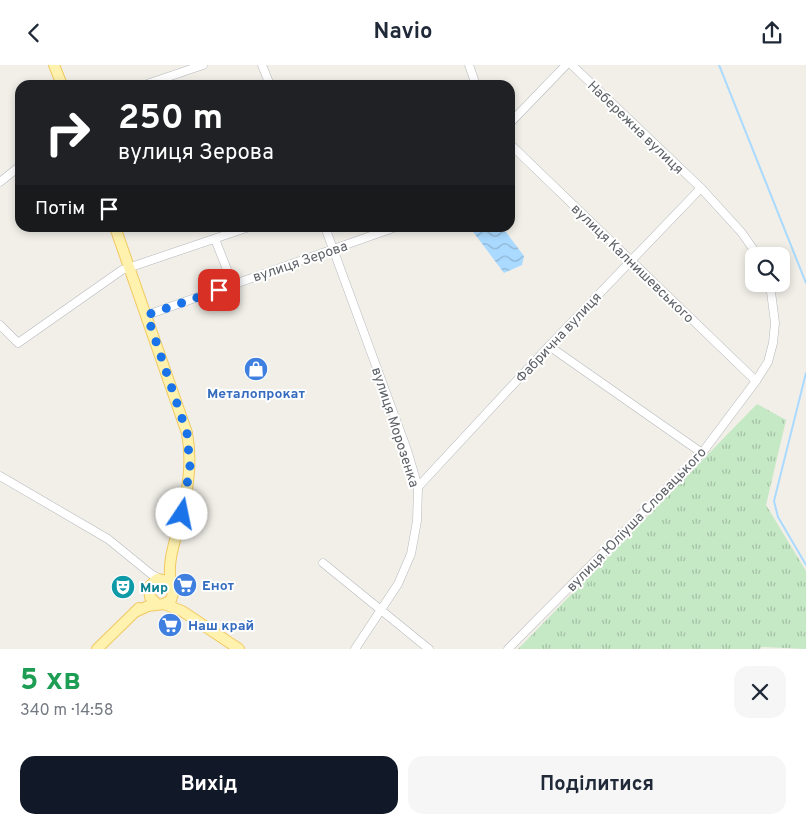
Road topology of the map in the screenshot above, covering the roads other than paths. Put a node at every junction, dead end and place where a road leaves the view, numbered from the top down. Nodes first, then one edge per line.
1 (54, 65) edge
2 (203, 65) edge
3 (262, 65) edge
4 (469, 65) edge
5 (566, 65) edge
6 (572, 65) edge
7 (60, 80) edge
8 (159, 80) edge
9 (268, 80) edge
10 (474, 80) edge
11 (515, 118) edge
12 (515, 149) edge
13 (15, 170) edge
14 (0, 182) edge
15 (701, 189) junction
16 (117, 232) edge
17 (235, 232) edge
18 (327, 232) edge
19 (382, 232) edge
20 (215, 239) junction
21 (752, 247) edge
22 (333, 250) junction
23 (631, 260) junction
24 (129, 267) junction
25 (233, 285) junction
26 (771, 292) edge
27 (147, 315) junction
28 (0, 325) edge
29 (549, 346) junction
30 (756, 381) junction
31 (702, 453) junction
32 (0, 476) edge
33 (418, 487) junction
34 (170, 562) junction
35 (323, 563) dead end
36 (144, 569) junction
37 (160, 579) junction
38 (173, 588) junction
39 (149, 590) junction
40 (160, 604) junction
41 (382, 610) junction
42 (132, 614) junction
43 (188, 615) junction
44 (97, 649) edge
45 (239, 649) edge
46 (356, 649) edge
47 (429, 649) edge
48 (508, 649) edge

1 - 7 main road
2 - 8 street
3 - 9 street
4 - 10 street
5 - 11 street
6 - 15 street, Набережна вулиця
12 - 23 street, вулиця Калнишевського
13 - 14 street
15 - 21 street, Набережна вулиця
15 - 23 street, Фабрична вулиця
16 - 24 main road
17 - 20 street
18 - 22 street, вулиця Морозенка
19 - 22 street, вулиця Зерова
20 - 24 street
20 - 25 street
22 - 25 street, вулиця Зерова
22 - 33 street, вулиця Морозенка
23 - 29 street, Фабрична вулиця
23 - 30 street, вулиця Калнишевського
24 - 27 main road
24 - 28 street
25 - 27 street, вулиця Зерова
26 - 30 street, вулиця Юліуша Словацького
27 - 34 main road
29 - 31 street
29 - 33 street, Фабрична вулиця
30 - 31 street, вулиця Юліуша Словацького
31 - 48 street, вулиця Юліуша Словацького
32 - 36 street
33 - 41 street, вулиця Морозенка
34 - 37 main road
34 - 38 main road
35 - 41 street
36 - 37 street
36 - 39 street
37 - 38 main road
37 - 39 main road
38 - 40 main road
38 - 43 main road
39 - 40 main road
39 - 42 main road
40 - 42 main road
40 - 43 main road
41 - 46 street, вулиця Морозенка
41 - 47 street
42 - 44 main road
43 - 45 main road

